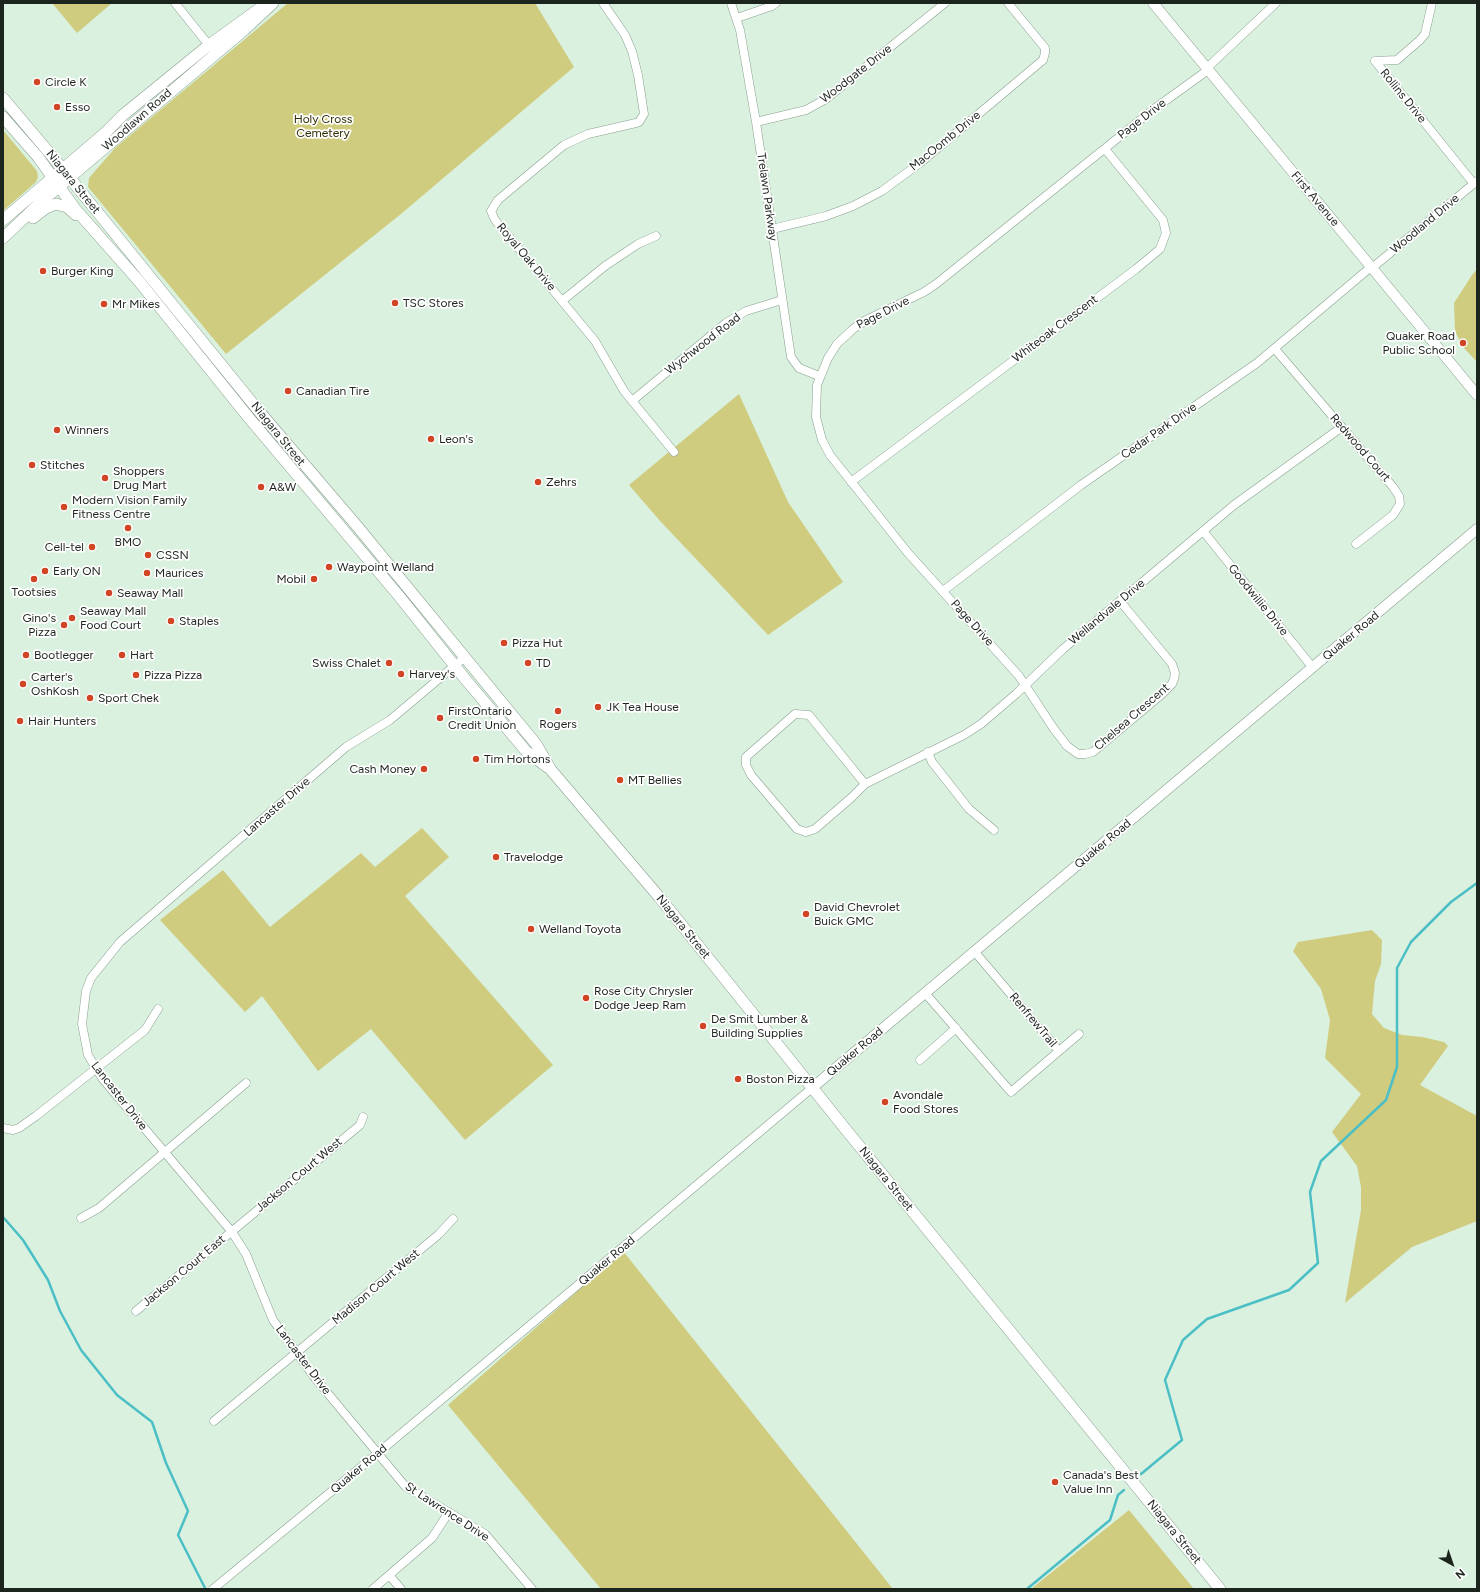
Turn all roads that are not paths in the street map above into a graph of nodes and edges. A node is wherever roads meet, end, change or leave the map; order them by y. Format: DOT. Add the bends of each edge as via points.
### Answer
graph roads {
  1 [pos="175,3"];
  2 [pos="266,3"];
  3 [pos="273,3"];
  4 [pos="604,3"];
  5 [pos="731,3"];
  6 [pos="776,3"];
  7 [pos="945,3"];
  8 [pos="1008,3"];
  9 [pos="1153,3"];
  10 [pos="1276,3"];
  11 [pos="1432,3"];
  12 [pos="737,18"];
  13 [pos="209,45"];
  14 [pos="216,54"];
  15 [pos="1208,69"];
  16 [pos="3,98"];
  17 [pos="3,117"];
  18 [pos="756,122"];
  19 [pos="1105,149"];
  20 [pos="66,173"];
  21 [pos="57,181"];
  22 [pos="1475,182"];
  23 [pos="3,220"];
  24 [pos="772,229"];
  25 [pos="656,236"];
  26 [pos="3,239"];
  27 [pos="101,239"];
  28 [pos="1372,267"];
  29 [pos="782,300"];
  30 [pos="562,301"];
  31 [pos="1275,349"];
  32 [pos="819,376"];
  33 [pos="1477,395"];
  34 [pos="632,401"];
  35 [pos="1342,427"];
  36 [pos="674,452"];
  37 [pos="851,482"];
  38 [pos="1477,529"];
  39 [pos="1203,531"];
  40 [pos="1356,544"];
  41 [pos="943,591"];
  42 [pos="1120,601"];
  43 [pos="465,657"];
  44 [pos="454,666"];
  45 [pos="1313,668"];
  46 [pos="1025,686"];
  47 [pos="928,752"];
  48 [pos="551,770"];
  49 [pos="865,784"];
  50 [pos="994,830"];
  51 [pos="974,951"];
  52 [pos="925,993"];
  53 [pos="158,1010"];
  54 [pos="956,1028"];
  55 [pos="1079,1034"];
  56 [pos="1059,1051"];
  57 [pos="920,1060"];
  58 [pos="96,1069"];
  59 [pos="246,1083"];
  60 [pos="812,1088"];
  61 [pos="363,1117"];
  62 [pos="3,1128"];
  63 [pos="164,1152"];
  64 [pos="81,1218"];
  65 [pos="453,1218"];
  66 [pos="232,1232"];
  67 [pos="136,1311"];
  68 [pos="296,1353"];
  69 [pos="214,1421"];
  70 [pos="378,1454"];
  71 [pos="448,1512"];
  72 [pos="389,1575"];
  73 [pos="213,1589"];
  74 [pos="373,1589"];
  75 [pos="401,1589"];
  76 [pos="532,1589"];
  77 [pos="1220,1589"];
  1 -- 13 [label="street"];
  2 -- 13 [label="main road, Woodlawn Road"];
  3 -- 14 [label="main road, Woodlawn Road"];
  4 -- 30 [label="street, Royal Oak Drive" via="626,35 632,51 643,103 642,118 632,125 588,134 564,145 498,200 492,211 495,220"];
  5 -- 12 [label="street, Trelawn Parkway"];
  6 -- 12 [label="street"];
  7 -- 18 [label="street, Woodgate Drive" via="826,99 806,110"];
  8 -- 24 [label="street, MacOomb Drive" via="1042,43 1045,53 1043,60 887,188 842,210 808,222"];
  9 -- 15 [label="street, First Avenue"];
  10 -- 15 [label="street, Page Drive"];
  11 -- 22 [label="street, Rollins Drive" via="1425,34 1420,40 1397,60 1375,61"];
  12 -- 18 [label="street, Trelawn Parkway"];
  13 -- 14 [label="street"];
  13 -- 20 [label="main road, Woodlawn Road" via="123,115"];
  14 -- 20 [label="main road, Woodlawn Road"];
  15 -- 19 [label="street, Page Drive"];
  15 -- 28 [label="street, First Avenue"];
  16 -- 20 [label="main road, Niagara Street"];
  17 -- 21 [label="main road, Niagara Street"];
  18 -- 24 [label="street, Trelawn Parkway"];
  19 -- 32 [label="street, Page Drive" via="936,284 852,329 834,348"];
  19 -- 37 [label="street, Whiteoak Crescent" via="1163,220 1166,233 1160,249"];
  20 -- 21 [label="main road, Woodlawn Road"];
  20 -- 43 [label="main road, Niagara Street" via="262,416"];
  21 -- 23 [label="main road, Woodlawn Road"];
  21 -- 26 [label="main road, Woodlawn Road"];
  21 -- 27 [label="main road, Niagara Street" via="76,210"];
  22 -- 28 [label="street, Woodland Drive"];
  24 -- 29 [label="street, Trelawn Parkway"];
  25 -- 30 [label="street" via="638,244 605,266"];
  26 -- 27 [label="main road" via="46,208 56,204 70,209"];
  27 -- 44 [label="main road, Niagara Street" via="134,275"];
  28 -- 31 [label="street, Cedar Park Drive"];
  28 -- 33 [label="street, First Avenue"];
  29 -- 32 [label="street, Trelawn Parkway" via="791,357 802,370"];
  29 -- 34 [label="street, Wychwood Road" via="742,312"];
  30 -- 34 [label="street, Royal Oak Drive" via="595,341"];
  31 -- 35 [label="street, Redwood Court"];
  31 -- 41 [label="street, Cedar Park Drive" via="1081,485"];
  32 -- 37 [label="street, Page Drive" via="815,403 819,432 830,455"];
  34 -- 36 [label="street, Royal Oak Drive"];
  35 -- 39 [label="street, Wellandvale Drive" via="1250,492"];
  35 -- 40 [label="street, Redwood Court" via="1393,486 1400,500 1392,515"];
  37 -- 41 [label="street, Page Drive" via="908,553"];
  38 -- 45 [label="street, Quaker Road"];
  39 -- 42 [label="street, Wellandvale Drive"];
  39 -- 45 [label="street, Goodwillie Drive"];
  41 -- 46 [label="street, Page Drive"];
  42 -- 46 [label="street, Wellandvale Drive" via="1063,649"];
  42 -- 46 [label="street, Chelsea Crescent" via="1172,664 1174,679 1162,694 1093,752 1081,754 1072,751 1062,740"];
  43 -- 44 [label="street, Lancaster Drive"];
  43 -- 48 [label="main road, Niagara Street" via="536,744"];
  44 -- 48 [label="main road, Niagara Street" via="526,751"];
  44 -- 58 [label="street, Lancaster Drive" via="390,720 346,747 120,942 91,978 86,991 82,1013 83,1035 88,1055"];
  45 -- 51 [label="street, Quaker Road"];
  46 -- 47 [label="street, Wellandvale Drive" via="981,724"];
  47 -- 49 [label="street, Wellandvale Drive"];
  47 -- 50 [label="street" via="932,762 969,809"];
  48 -- 60 [label="main road, Niagara Street" via="660,898"];
  49 -- 49 [label="street, Wellandvale Drive" via="809,715 795,714 746,757 746,765 751,775 797,829 806,832 815,829"];
  51 -- 52 [label="street, Quaker Road"];
  51 -- 56 [label="street, RenfrewTrail"];
  52 -- 54 [label="street, RenfrewTrail"];
  52 -- 60 [label="street, Quaker Road"];
  53 -- 58 [label="street" via="145,1030"];
  54 -- 56 [label="street, RenfrewTrail" via="1011,1092"];
  54 -- 57 [label="street"];
  55 -- 56 [label="street"];
  58 -- 62 [label="street" via="19,1128"];
  58 -- 63 [label="street, Lancaster Drive"];
  59 -- 63 [label="street"];
  60 -- 70 [label="street, Quaker Road"];
  60 -- 77 [label="main road, Niagara Street"];
  61 -- 66 [label="street, Jackson Court West" via="360,1125"];
  63 -- 64 [label="street" via="99,1208"];
  63 -- 66 [label="street, Lancaster Drive"];
  65 -- 68 [label="street, Madison Court West" via="438,1235"];
  66 -- 67 [label="street, Jackson Court East"];
  66 -- 68 [label="street, Lancaster Drive" via="246,1254 273,1320"];
  68 -- 69 [label="street, Madison Court West"];
  68 -- 70 [label="street, Lancaster Drive"];
  70 -- 71 [label="street, St Lawrence Drive" via="405,1486"];
  70 -- 73 [label="street, Quaker Road"];
  71 -- 72 [label="street" via="432,1538"];
  71 -- 76 [label="street, St Lawrence Drive" via="485,1534"];
  72 -- 74 [label="street"];
  72 -- 75 [label="street"];
}
